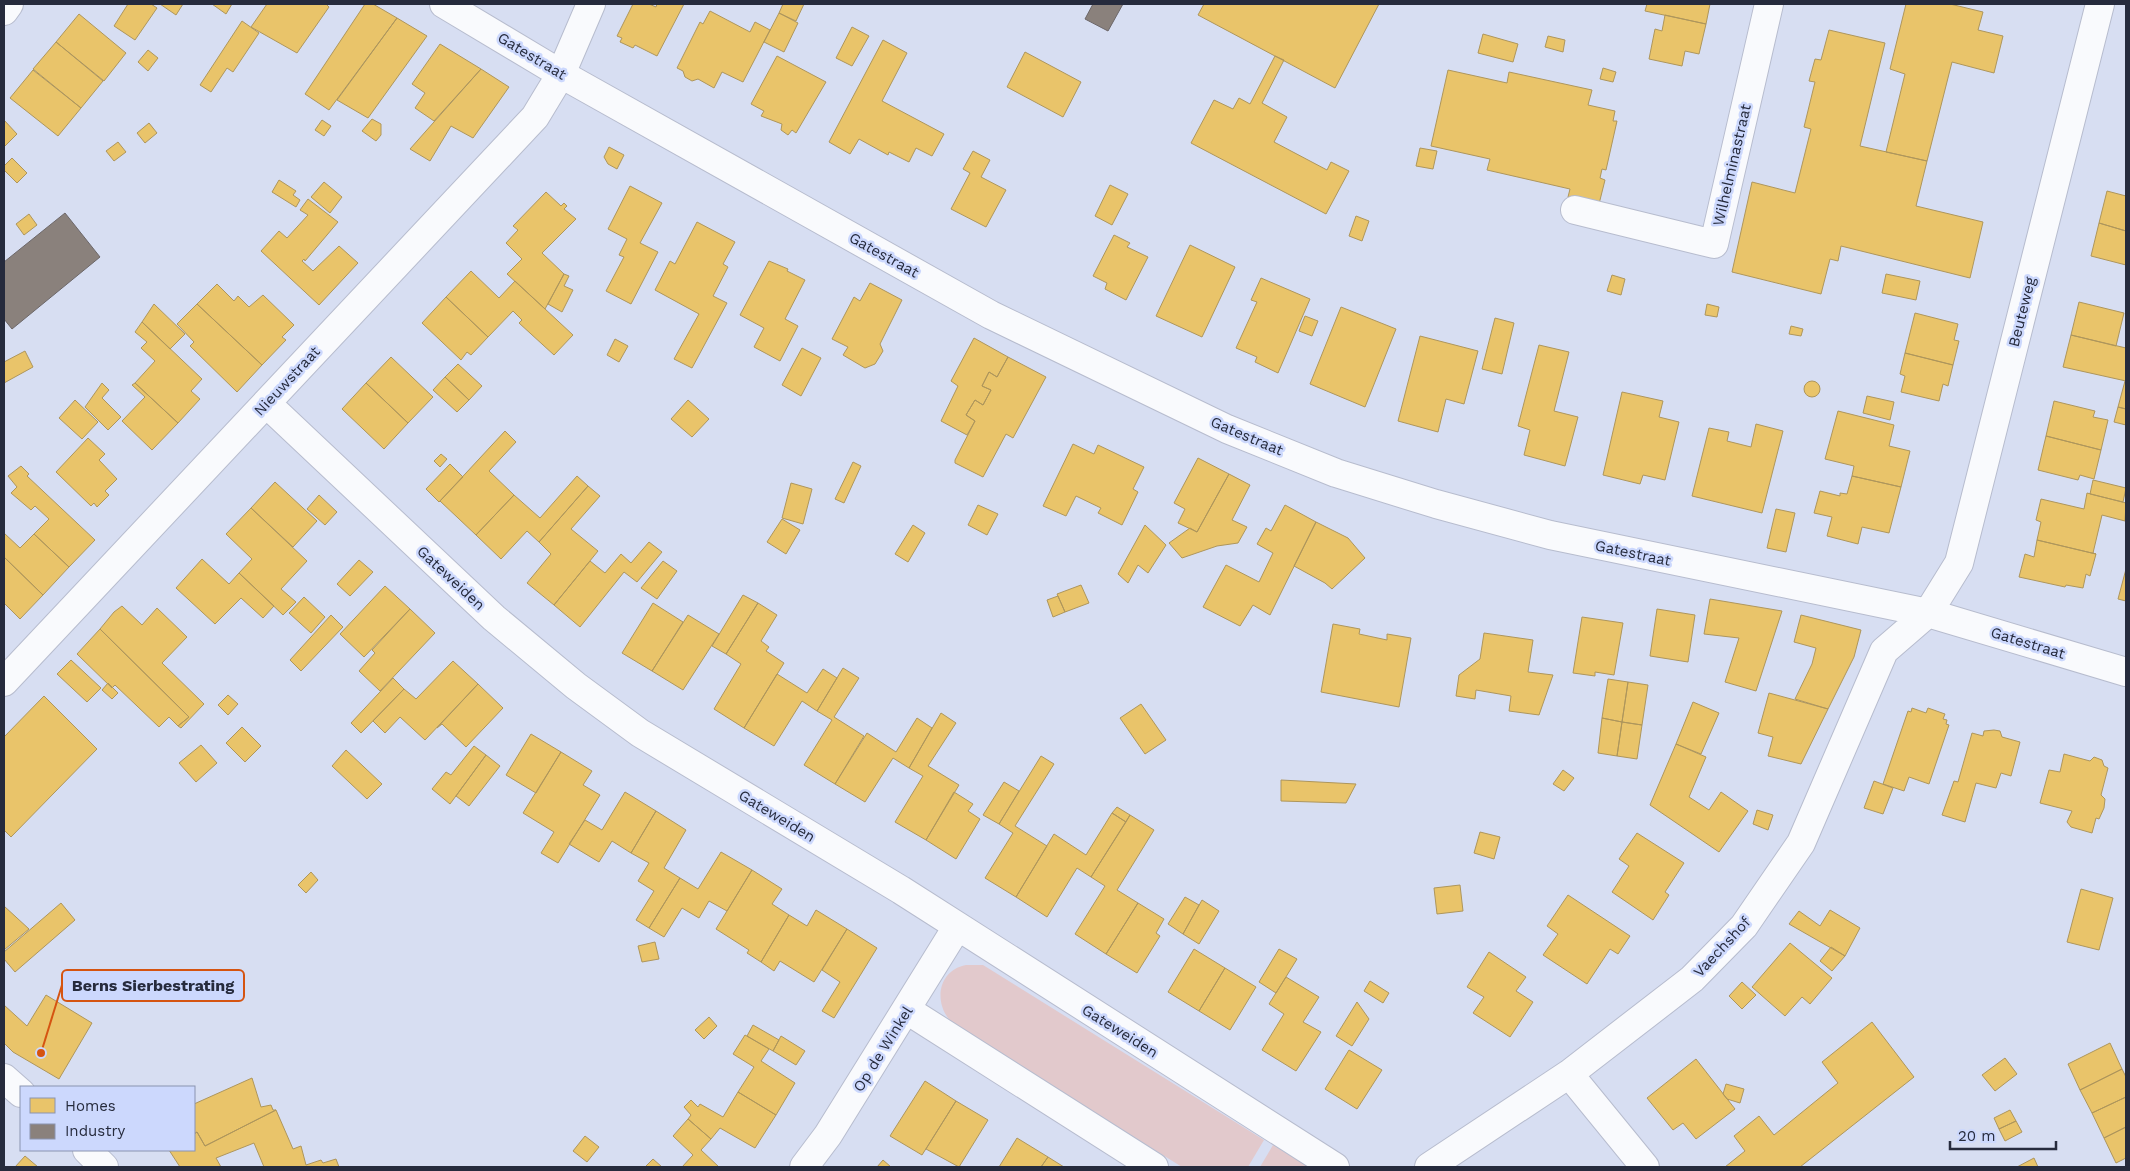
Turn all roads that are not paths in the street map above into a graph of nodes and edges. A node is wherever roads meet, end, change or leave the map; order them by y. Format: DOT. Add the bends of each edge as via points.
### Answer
graph roads {
  1 [pos="10,4"];
  2 [pos="444,4"];
  3 [pos="590,4"];
  4 [pos="1769,4"];
  5 [pos="2100,4"];
  6 [pos="4,10"];
  7 [pos="561,74"];
  8 [pos="1574,210"];
  9 [pos="266,403"];
  10 [pos="1928,613"];
  11 [pos="2126,672"];
  12 [pos="4,682"];
  13 [pos="957,927"];
  14 [pos="907,1010"];
  15 [pos="1568,1074"];
  16 [pos="4,1078"];
  17 [pos="20,1092"];
  18 [pos="88,1151"];
  19 [pos="104,1167"];
  20 [pos="804,1167"];
  21 [pos="1154,1167"];
  22 [pos="1336,1167"];
  23 [pos="1429,1167"];
  24 [pos="1645,1167"];
  1 -- 6 [label="street"];
  2 -- 7 [label="street, Gatestraat"];
  3 -- 7 [label="street, Nieuwstraat"];
  4 -- 8 [label="street, Wilhelminastraat" via="1714,244"];
  5 -- 10 [label="street, Beuteweg" via="1959,563"];
  7 -- 9 [label="street, Nieuwstraat" via="535,117"];
  7 -- 10 [label="street, Gatestraat" via="991,315 1227,429 1336,473 1550,535"];
  9 -- 12 [label="street, Nieuwstraat"];
  9 -- 13 [label="street, Gateweiden" via="494,618 576,686 640,733"];
  10 -- 11 [label="street, Gatestraat"];
  10 -- 15 [label="street, Vaechshof" via="1884,651 1801,843 1744,926 1692,980"];
  13 -- 14 [label="street, Op de Winkel"];
  13 -- 22 [label="street, Gateweiden"];
  14 -- 20 [label="street, Op de Winkel" via="828,1135"];
  14 -- 21 [label="street"];
  15 -- 23 [label="street, Vaechshof"];
  15 -- 24 [label="street"];
  16 -- 17 [label="street"];
  18 -- 19 [label="street"];
}
